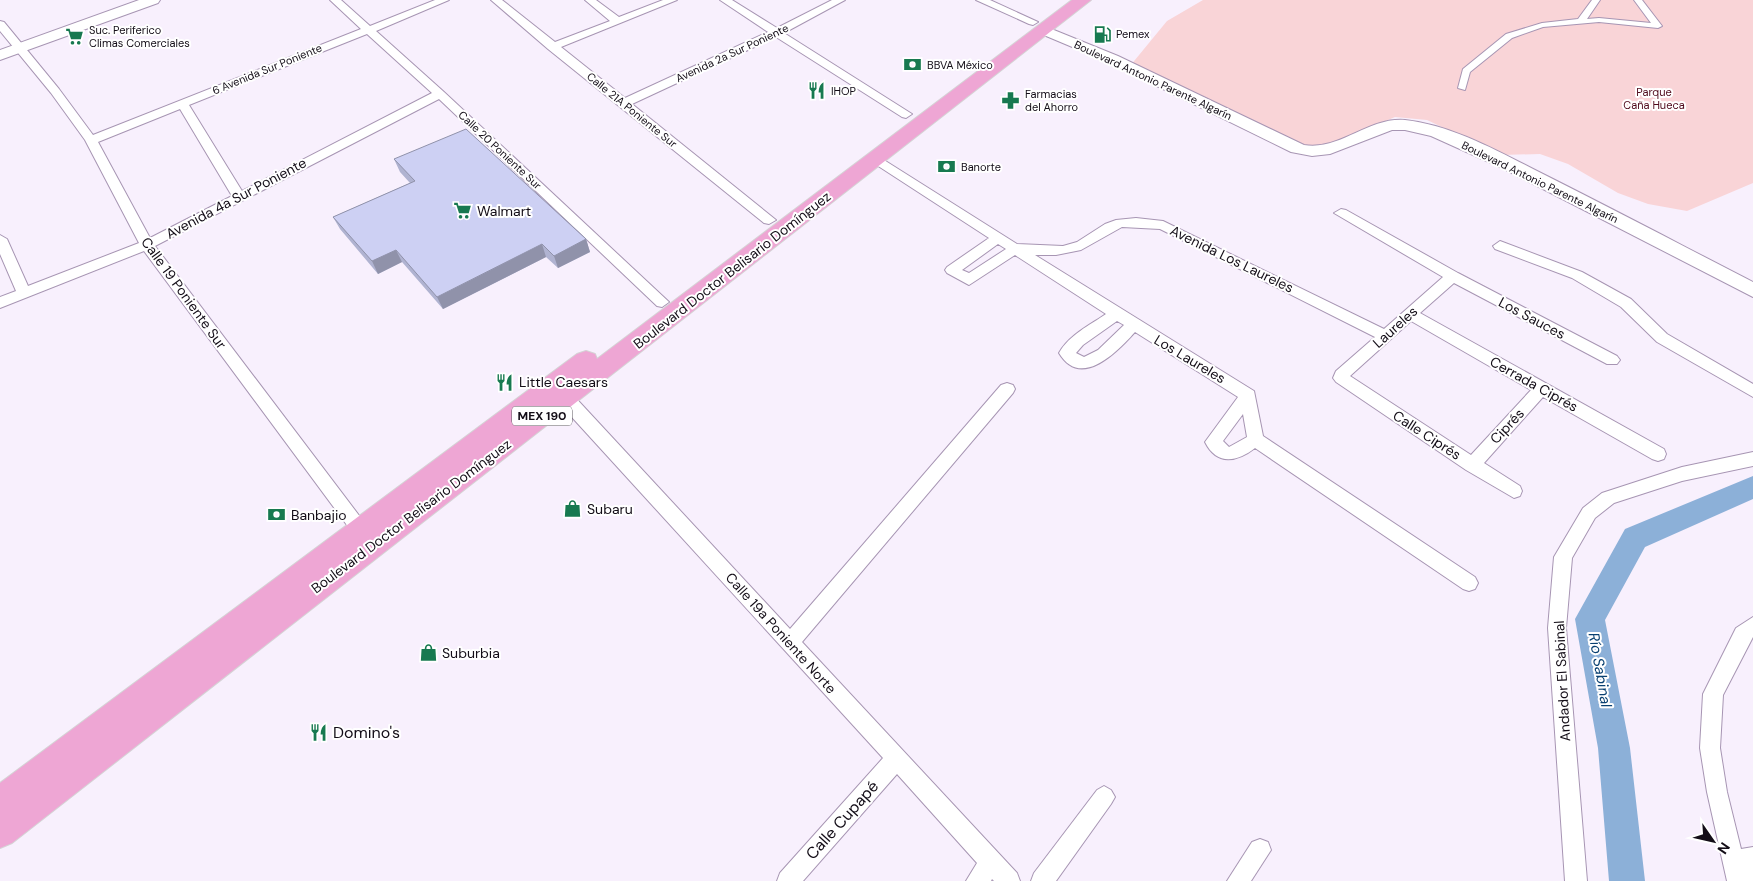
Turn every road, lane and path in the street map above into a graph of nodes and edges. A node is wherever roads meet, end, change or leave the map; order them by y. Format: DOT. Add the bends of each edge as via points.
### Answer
graph roads {
  1 [pos="153,0"];
  2 [pos="336,0"];
  3 [pos="444,0"];
  4 [pos="496,0"];
  5 [pos="590,0"];
  6 [pos="672,0"];
  7 [pos="725,0"];
  8 [pos="840,0"];
  9 [pos="981,0"];
  10 [pos="1060,0"];
  11 [pos="1082,0"];
  12 [pos="1596,0"];
  13 [pos="1638,0"];
  14 [pos="618,22"];
  15 [pos="1580,22"];
  16 [pos="0,24"];
  17 [pos="1038,26"];
  18 [pos="368,29"];
  19 [pos="777,32"];
  20 [pos="552,47"];
  21 [pos="18,48"];
  22 [pos="0,55"];
  23 [pos="1462,88"];
  24 [pos="440,94"];
  25 [pos="624,103"];
  26 [pos="182,104"];
  27 [pos="906,114"];
  28 [pos="91,140"];
  29 [pos="876,159"];
  30 [pos="240,197"];
  31 [pos="1341,213"];
  32 [pos="769,220"];
  33 [pos="999,237"];
  34 [pos="0,239"];
  35 [pos="147,245"];
  36 [pos="1500,246"];
  37 [pos="1016,248"];
  38 [pos="1453,276"];
  39 [pos="1753,290"];
  40 [pos="24,293"];
  41 [pos="662,302"];
  42 [pos="0,303"];
  43 [pos="1117,314"];
  44 [pos="1410,314"];
  45 [pos="1133,324"];
  46 [pos="1386,336"];
  47 [pos="1612,360"];
  48 [pos="1341,378"];
  49 [pos="1542,388"];
  50 [pos="1008,389"];
  51 [pos="1753,391"];
  52 [pos="558,392"];
  53 [pos="1248,395"];
  54 [pos="1256,439"];
  55 [pos="1658,454"];
  56 [pos="1753,459"];
  57 [pos="1472,465"];
  58 [pos="1514,491"];
  59 [pos="361,531"];
  60 [pos="1469,583"];
  61 [pos="1753,625"];
  62 [pos="790,642"];
  63 [pos="896,759"];
  64 [pos="1104,797"];
  65 [pos="0,804"];
  66 [pos="0,830"];
  67 [pos="1260,850"];
  68 [pos="991,863"];
  69 [pos="1741,867"];
  70 [pos="1753,874"];
  71 [pos="788,881"];
  72 [pos="977,881"];
  73 [pos="1009,881"];
  74 [pos="1042,881"];
  75 [pos="1238,881"];
  76 [pos="1576,881"];
  1 -- 21 [label="main road"];
  2 -- 18 [label="street, Calle 20 Poniente Sur"];
  3 -- 18 [label="street, 6 Avenida Sur Poniente"];
  4 -- 20 [label="street, Calle 21A Poniente Sur"];
  5 -- 14 [label="street"];
  6 -- 14 [label="street"];
  7 -- 19 [label="street"];
  8 -- 19 [label="street, Avenida 2a Sur Poniente"];
  9 -- 17 [label="street"];
  10 -- 17 [label="main road, Boulevard Doctor Belisario Domínguez / MEX 190"];
  11 -- 17 [label="main road, Boulevard Doctor Belisario Domínguez / MEX 190"];
  12 -- 15 [label="street"];
  13 -- 15 [label="street" via="1658,26 1599,20"];
  14 -- 20 [label="street"];
  15 -- 23 [label="street" via="1542,25 1509,36 1466,71"];
  16 -- 21 [label="street, Calle 19 Poniente Sur"];
  17 -- 27 [label="main road, Boulevard Doctor Belisario Domínguez / MEX 190"];
  17 -- 29 [label="main road, Boulevard Doctor Belisario Domínguez / MEX 190"];
  17 -- 39 [label="main road, Boulevard Antonio Parente Algarín" via="1305,151 1320,152 1333,148 1378,127 1404,125 1432,132 1516,168"];
  18 -- 24 [label="street, Calle 20 Poniente Sur"];
  18 -- 26 [label="street, 6 Avenida Sur Poniente"];
  19 -- 25 [label="street, Avenida 2a Sur Poniente"];
  19 -- 27 [label="street"];
  20 -- 25 [label="street, Calle 21A Poniente Sur"];
  21 -- 22 [label="main road"];
  21 -- 28 [label="street, Calle 19 Poniente Sur"];
  24 -- 30 [label="street, Avenida 4a Sur Poniente"];
  24 -- 41 [label="street, Calle 20 Poniente Sur"];
  25 -- 32 [label="street, Calle 21A Poniente Sur"];
  26 -- 28 [label="street, 6 Avenida Sur Poniente"];
  26 -- 30 [label="street"];
  27 -- 32 [label="main road, Boulevard Doctor Belisario Domínguez / MEX 190"];
  28 -- 35 [label="street, Calle 19 Poniente Sur"];
  29 -- 33 [label="street, Los Laureles"];
  29 -- 52 [label="main road, Boulevard Doctor Belisario Domínguez / MEX 190"];
  30 -- 35 [label="street, Avenida 4a Sur Poniente"];
  31 -- 38 [label="street, Los Sauces"];
  32 -- 41 [label="main road, Boulevard Doctor Belisario Domínguez / MEX 190"];
  33 -- 37 [label="street, Los Laureles"];
  33 -- 37 [label="street" via="952,270 971,280"];
  34 -- 40 [label="street"];
  35 -- 40 [label="street, Avenida 4a Sur Poniente"];
  35 -- 59 [label="street, Calle 19 Poniente Sur"];
  36 -- 51 [label="street" via="1568,271 1626,303 1662,338"];
  37 -- 43 [label="street, Los Laureles"];
  37 -- 46 [label="street, Avenida Los Laureles" via="1069,249 1086,244 1110,227 1144,223 1163,226"];
  38 -- 44 [label="street, Laureles"];
  38 -- 47 [label="street, Los Sauces"];
  40 -- 42 [label="street, Avenida 4a Sur Poniente"];
  41 -- 52 [label="main road, Boulevard Doctor Belisario Domínguez / MEX 190"];
  43 -- 45 [label="street, Los Laureles"];
  43 -- 45 [label="street" via="1078,341 1067,353 1086,363 1106,351"];
  44 -- 46 [label="street, Laureles"];
  44 -- 49 [label="street, Cerrada Ciprés"];
  45 -- 53 [label="street, Los Laureles"];
  46 -- 48 [label="street, Laureles"];
  48 -- 57 [label="street, Calle Ciprés"];
  49 -- 55 [label="street, Cerrada Ciprés"];
  49 -- 57 [label="street, Ciprés"];
  50 -- 62 [label="street"];
  52 -- 59 [label="main road, Boulevard Doctor Belisario Domínguez / MEX 190"];
  52 -- 62 [label="street, Calle 19a Poniente Norte"];
  52 -- 66 [label="main road, Boulevard Doctor Belisario Domínguez / MEX 190"];
  53 -- 54 [label="street"];
  53 -- 54 [label="street" via="1213,442 1226,454 1242,449"];
  54 -- 60 [label="street"];
  56 -- 76 [label="street, Andador El Sabinal" via="1682,474 1608,498 1589,513 1563,557 1557,628"];
  57 -- 58 [label="street, Calle Ciprés"];
  59 -- 65 [label="main road, Boulevard Doctor Belisario Domínguez / MEX 190"];
  61 -- 69 [label="street" via="1743,634 1712,694 1710,748"];
  62 -- 63 [label="street, Calle 19a Poniente Norte"];
  63 -- 68 [label="street, Calle 19a Poniente Norte"];
  63 -- 71 [label="street, Calle Cupapé"];
  64 -- 74 [label="street"];
  67 -- 75 [label="street"];
  68 -- 72 [label="street"];
  68 -- 73 [label="street, Calle 19a Poniente Norte"];
  69 -- 70 [label="street"];
}
